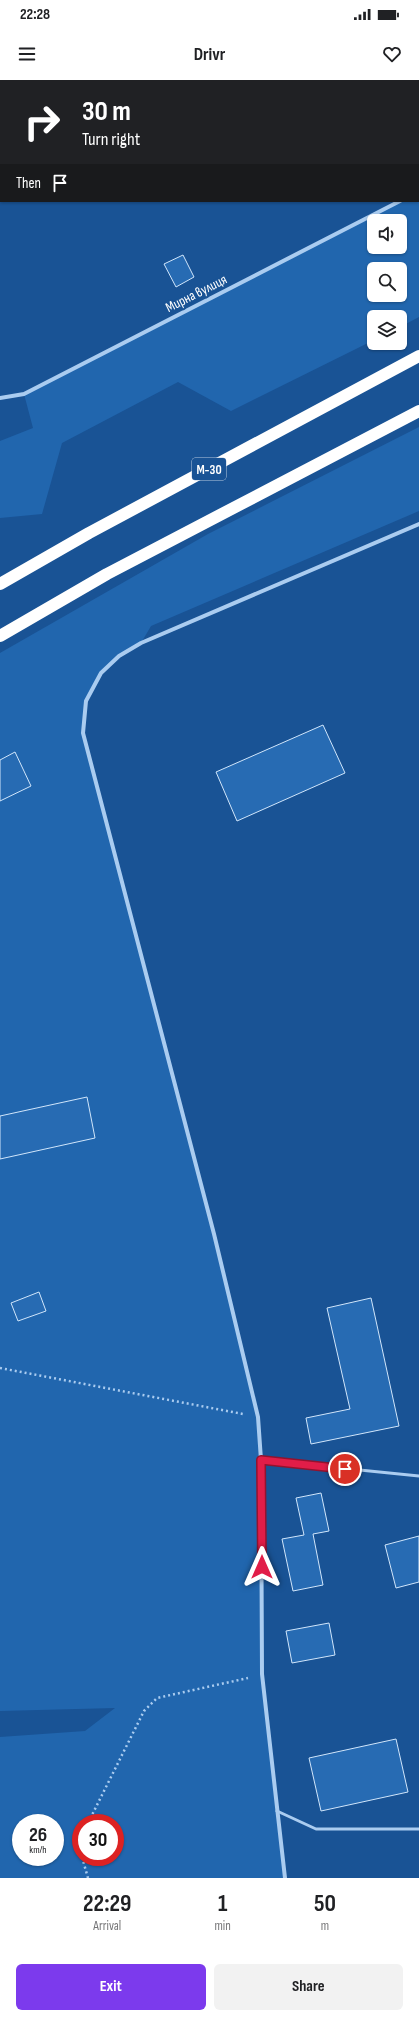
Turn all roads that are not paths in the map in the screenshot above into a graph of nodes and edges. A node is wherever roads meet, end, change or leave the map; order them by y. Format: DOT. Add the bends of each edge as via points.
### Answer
graph roads {
  1 [pos="398,202"];
  2 [pos="419,356"];
  3 [pos="0,398"];
  4 [pos="419,411"];
  5 [pos="419,524"];
  6 [pos="0,584"];
  7 [pos="0,636"];
  8 [pos="261,1460"];
  9 [pos="419,1476"];
  10 [pos="277,1811"];
  11 [pos="419,1828"];
  12 [pos="285,1878"];
  1 -- 3 [label="street, Мирна вулиця" via="24,394"];
  2 -- 6 [label="highway, М-30" via="89,533"];
  4 -- 7 [label="highway" via="107,574"];
  5 -- 8 [label="street" via="141,643 119,656 101,673 86,701 83,733 214,1234 258,1417"];
  8 -- 9 [label="lane"];
  8 -- 10 [label="street" via="262,1674"];
  10 -- 11 [label="lane" via="316,1829"];
  10 -- 12 [label="street"];
}
